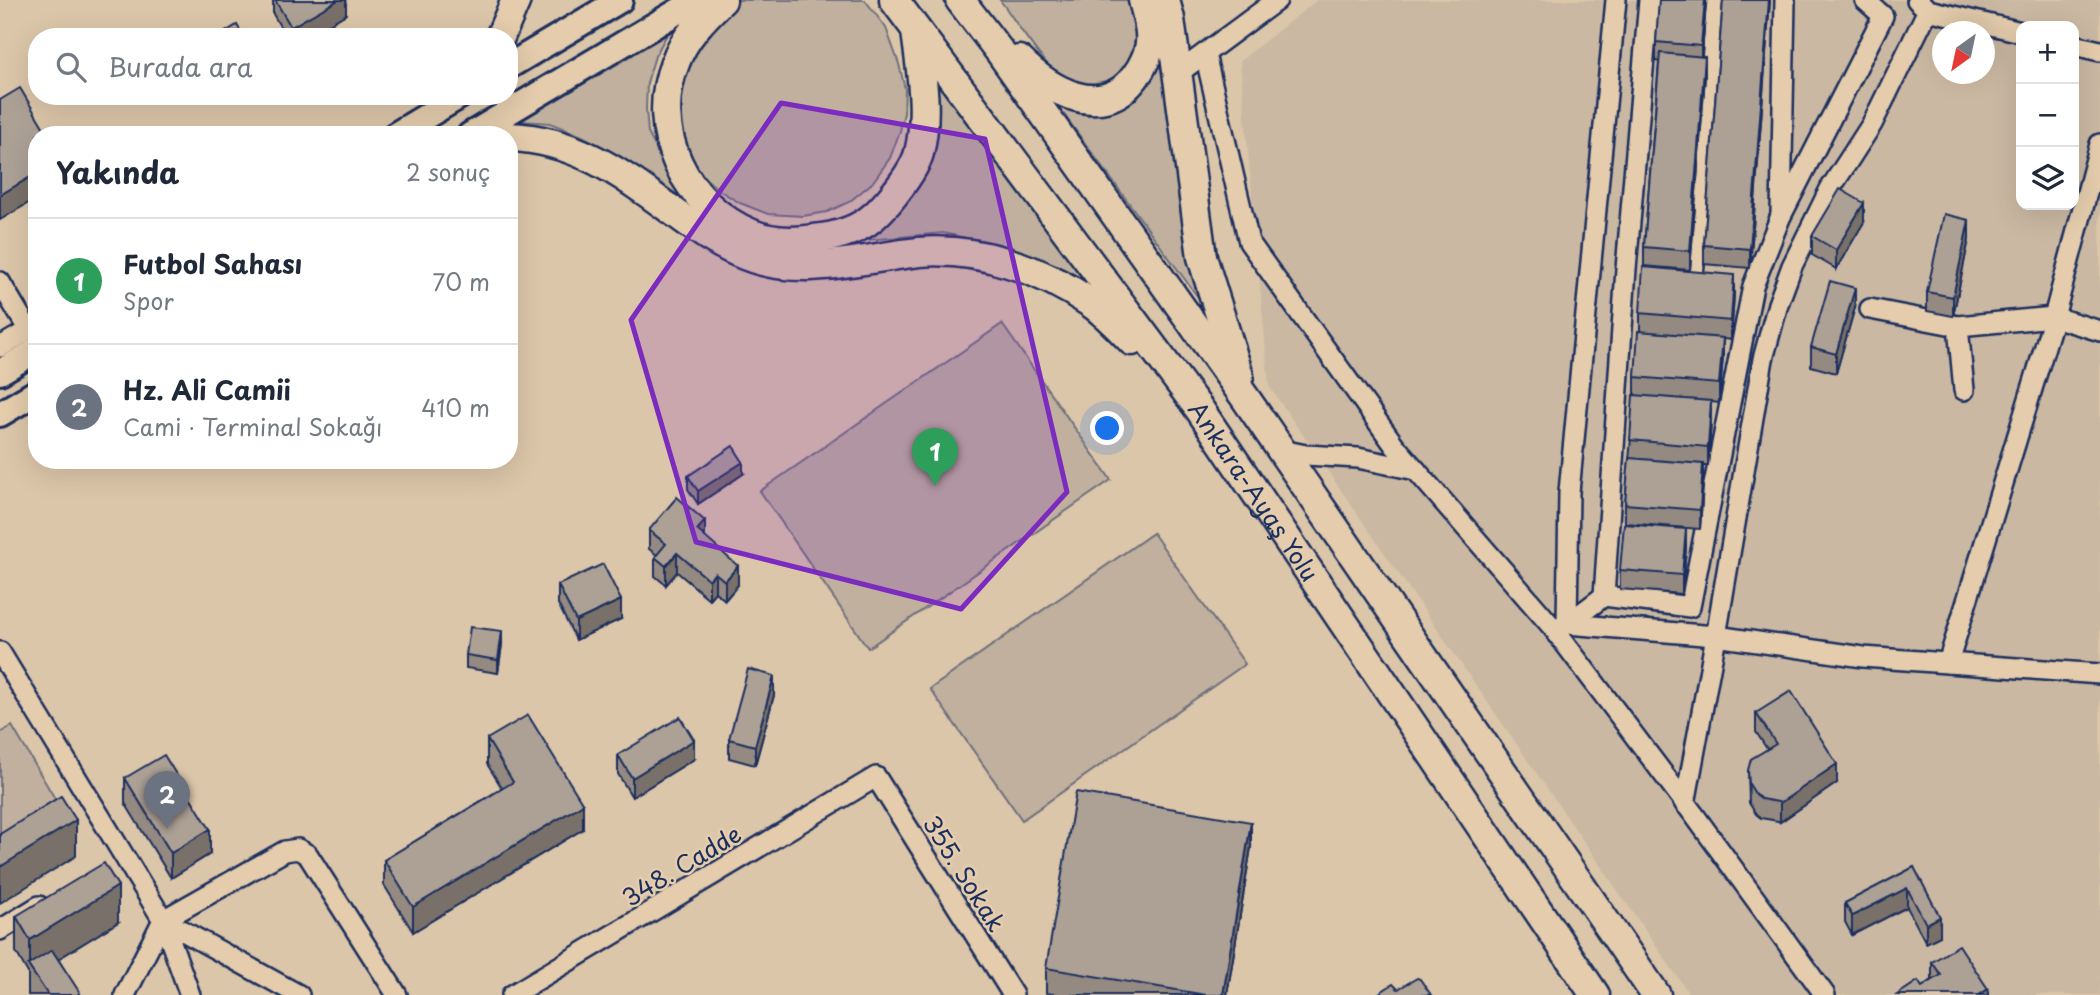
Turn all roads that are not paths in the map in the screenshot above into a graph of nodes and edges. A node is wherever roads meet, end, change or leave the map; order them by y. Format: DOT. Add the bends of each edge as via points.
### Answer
graph roads {
  1 [pos="516,0"];
  2 [pos="620,0"];
  3 [pos="697,0"];
  4 [pos="722,0"];
  5 [pos="894,0"];
  6 [pos="1143,0"];
  7 [pos="1165,0"];
  8 [pos="1277,0"];
  9 [pos="1616,0"];
  10 [pos="1649,0"];
  11 [pos="1717,0"];
  12 [pos="1785,0"];
  13 [pos="1865,0"];
  14 [pos="961,2"];
  15 [pos="1922,5"];
  16 [pos="504,28"];
  17 [pos="915,29"];
  18 [pos="2016,31"];
  19 [pos="2079,46"];
  20 [pos="2100,51"];
  21 [pos="1205,54"];
  22 [pos="518,61"];
  23 [pos="1177,74"];
  24 [pos="445,105"];
  25 [pos="411,126"];
  26 [pos="485,126"];
  27 [pos="518,138"];
  28 [pos="2100,144"];
  29 [pos="1780,218"];
  30 [pos="0,282"];
  31 [pos="1753,286"];
  32 [pos="1870,309"];
  33 [pos="2054,317"];
  34 [pos="1958,326"];
  35 [pos="28,331"];
  36 [pos="2100,331"];
  37 [pos="28,342"];
  38 [pos="28,346"];
  39 [pos="0,347"];
  40 [pos="0,372"];
  41 [pos="1964,390"];
  42 [pos="28,397"];
  43 [pos="1246,399"];
  44 [pos="1200,410"];
  45 [pos="0,414"];
  46 [pos="1281,450"];
  47 [pos="1416,470"];
  48 [pos="1604,596"];
  49 [pos="1560,626"];
  50 [pos="1716,636"];
  51 [pos="0,652"];
  52 [pos="1948,663"];
  53 [pos="2100,674"];
  54 [pos="876,777"];
  55 [pos="1685,804"];
  56 [pos="56,896"];
  57 [pos="163,920"];
  58 [pos="0,930"];
  59 [pos="125,995"];
  60 [pos="190,995"];
  61 [pos="299,995"];
  62 [pos="397,995"];
  63 [pos="512,995"];
  64 [pos="1013,995"];
  65 [pos="1595,995"];
  66 [pos="1656,995"];
  67 [pos="1825,995"];
  1 -- 16 [label="highway"];
  2 -- 22 [label="main road"];
  3 -- 26 [label="main road"];
  4 -- 17 [label="highway" via="697,24 675,62 665,113 669,141 679,169 697,196 752,234 791,242 835,237 872,219 898,191 918,155 925,104"];
  5 -- 17 [label="highway, Ankara-Ayaş Yolu"];
  6 -- 14 [label="highway" via="1150,43 1141,70 1128,87 1094,100 1056,89 1035,76"];
  7 -- 23 [label="highway"];
  8 -- 21 [label="street"];
  9 -- 49 [label="street"];
  10 -- 48 [label="street"];
  11 -- 31 [label="street" via="1686,275"];
  12 -- 29 [label="street"];
  13 -- 29 [label="street" via="1883,16"];
  14 -- 43 [label="highway, Ankara-Ayaş Yolu"];
  15 -- 18 [label="street"];
  15 -- 50 [label="street" via="1872,124 1830,189 1777,304 1763,359"];
  17 -- 44 [label="highway, Ankara-Ayaş Yolu"];
  19 -- 20 [label="street"];
  21 -- 23 [label="street"];
  21 -- 47 [label="street" via="1249,242"];
  23 -- 43 [label="highway" via="1202,257"];
  24 -- 25 [label="main road"];
  27 -- 44 [label="highway" via="542,139 592,157 699,230 748,257 817,266 921,252 958,253 999,260 1045,277 1090,302"];
  28 -- 33 [label="street"];
  29 -- 31 [label="street"];
  30 -- 35 [label="street"];
  31 -- 48 [label="street" via="1690,607"];
  32 -- 34 [label="street"];
  33 -- 34 [label="street"];
  33 -- 36 [label="street"];
  33 -- 52 [label="street"];
  34 -- 41 [label="street"];
  37 -- 39 [label="street"];
  38 -- 40 [label="main road"];
  42 -- 45 [label="main road"];
  43 -- 46 [label="highway, Ankara-Ayaş Yolu"];
  44 -- 65 [label="highway, Ankara-Ayaş Yolu"];
  46 -- 47 [label="street"];
  46 -- 66 [label="highway, Ankara-Ayaş Yolu"];
  47 -- 49 [label="street"];
  48 -- 49 [label="street"];
  49 -- 50 [label="street"];
  49 -- 55 [label="street"];
  50 -- 52 [label="street" via="1863,657"];
  50 -- 55 [label="street"];
  51 -- 57 [label="street" via="117,858"];
  52 -- 53 [label="street"];
  54 -- 63 [label="street, 348. Cadde"];
  54 -- 64 [label="street, 355. Sokak"];
  55 -- 67 [label="street"];
  56 -- 58 [label="street"];
  57 -- 59 [label="street"];
  57 -- 60 [label="street"];
  57 -- 61 [label="street"];
  57 -- 62 [label="street" via="285,851 298,849 309,855"];
}
